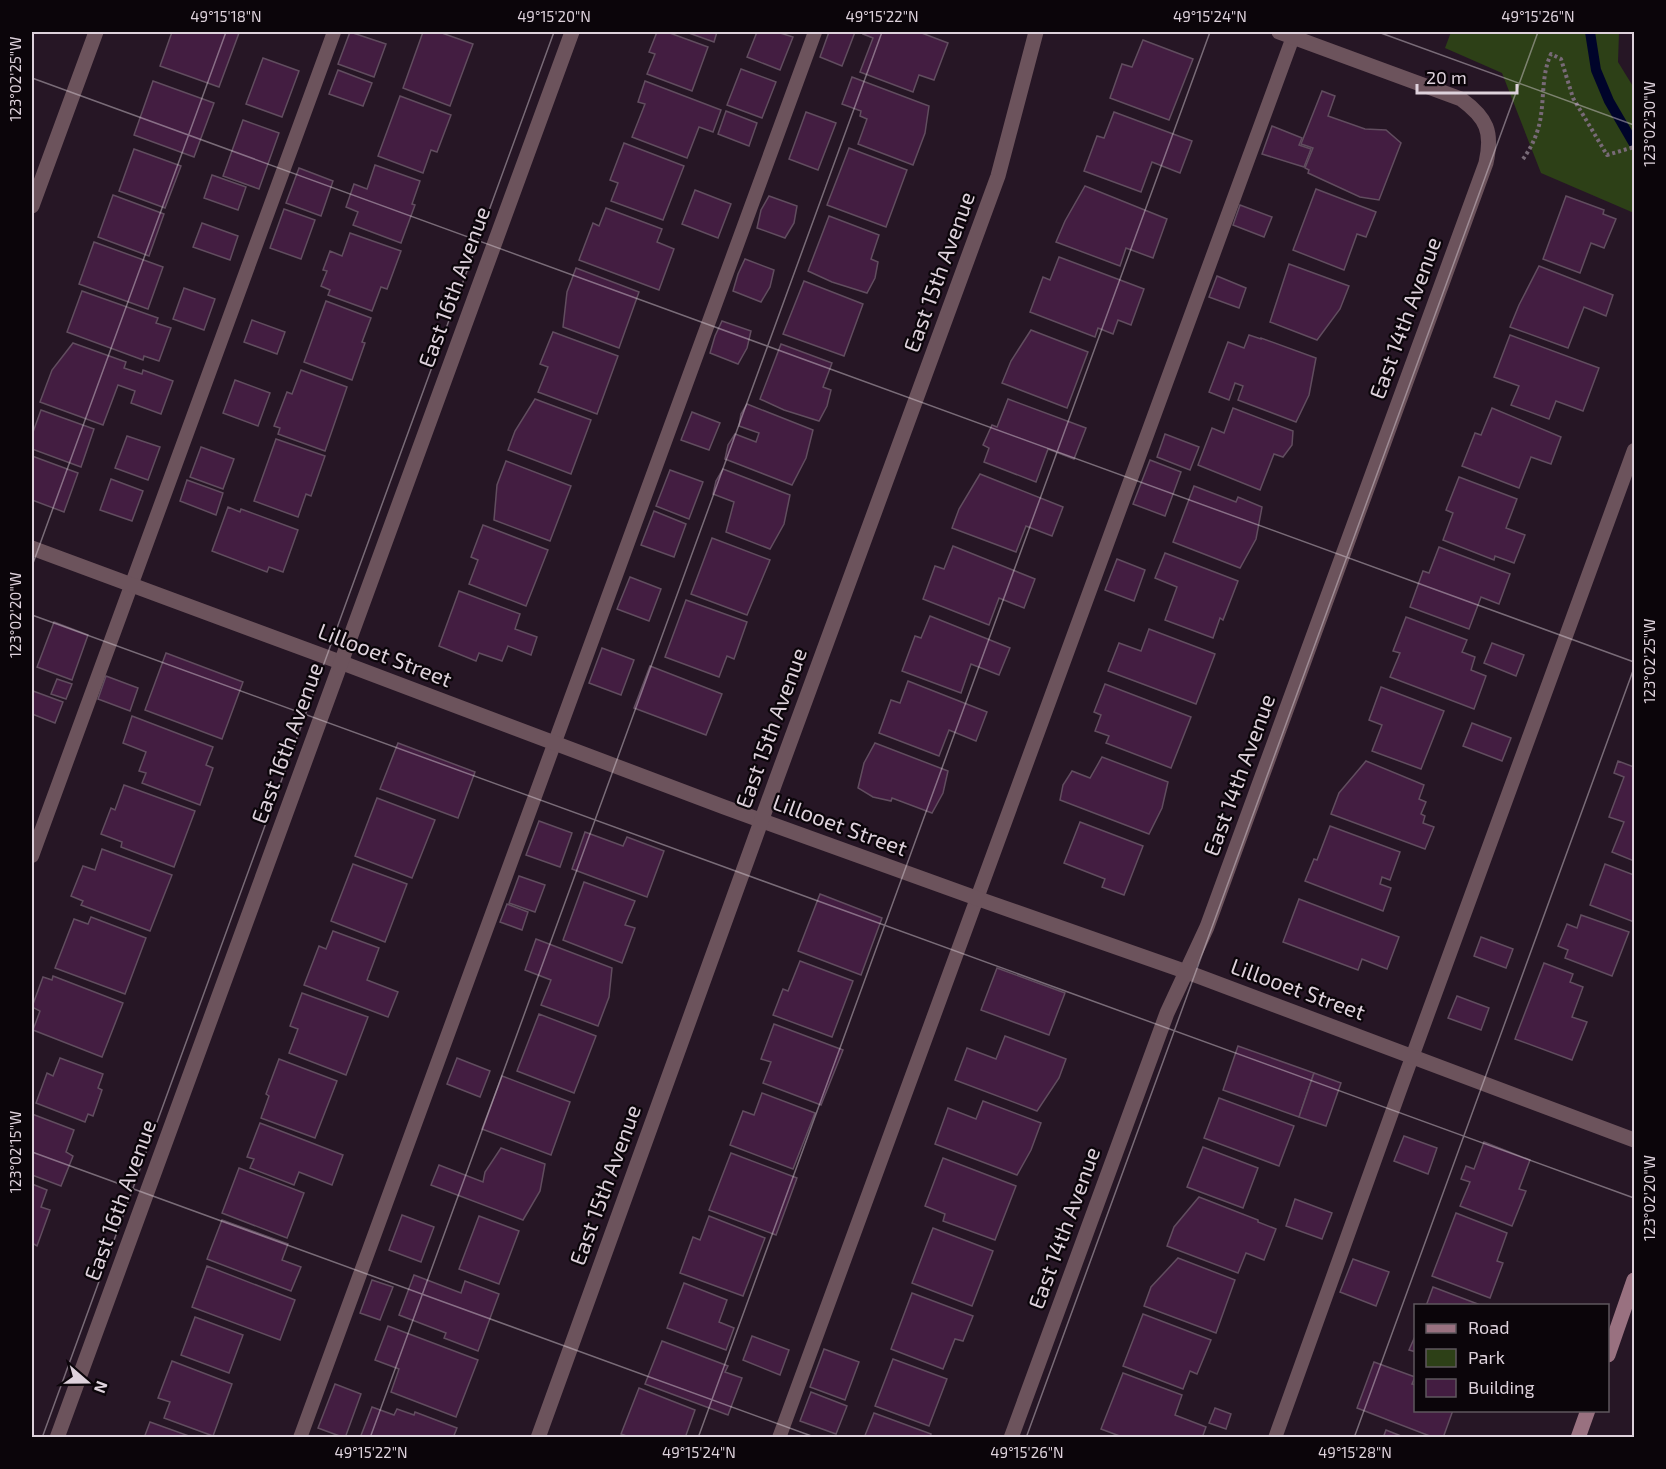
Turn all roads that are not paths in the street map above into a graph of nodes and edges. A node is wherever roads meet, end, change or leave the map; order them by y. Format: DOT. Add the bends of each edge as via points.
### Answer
graph roads {
  1 [pos="96,32"];
  2 [pos="334,32"];
  3 [pos="572,32"];
  4 [pos="815,32"];
  5 [pos="1036,32"];
  6 [pos="1286,34"];
  7 [pos="32,206"];
  8 [pos="1635,450"];
  9 [pos="32,548"];
  10 [pos="131,585"];
  11 [pos="340,662"];
  12 [pos="554,744"];
  13 [pos="761,821"];
  14 [pos="32,856"];
  15 [pos="976,898"];
  16 [pos="1187,972"];
  17 [pos="1412,1056"];
  18 [pos="1635,1140"];
  19 [pos="1635,1280"];
  20 [pos="1609,1352"];
  21 [pos="1587,1412"];
  22 [pos="57,1437"];
  23 [pos="300,1437"];
  24 [pos="538,1437"];
  25 [pos="779,1437"];
  26 [pos="1011,1437"];
  27 [pos="1275,1437"];
  28 [pos="1578,1437"];
  1 -- 7 [label="street"];
  2 -- 10 [label="lane"];
  3 -- 11 [label="street, East 16th Avenue"];
  4 -- 12 [label="lane"];
  5 -- 13 [label="street, East 15th Avenue" via="998,176"];
  6 -- 15 [label="lane"];
  6 -- 16 [label="street, East 14th Avenue" via="1461,99 1485,122 1490,148 1211,916"];
  8 -- 17 [label="lane"];
  9 -- 10 [label="street, Lillooet Street"];
  10 -- 11 [label="street, Lillooet Street"];
  10 -- 14 [label="lane"];
  11 -- 12 [label="street, Lillooet Street"];
  11 -- 22 [label="street, East 16th Avenue"];
  12 -- 13 [label="street, Lillooet Street"];
  12 -- 23 [label="lane"];
  13 -- 15 [label="street, Lillooet Street"];
  13 -- 24 [label="street, East 15th Avenue"];
  15 -- 16 [label="street, Lillooet Street"];
  15 -- 25 [label="lane"];
  16 -- 17 [label="street, Lillooet Street"];
  16 -- 26 [label="street, East 14th Avenue" via="1167,1013"];
  17 -- 18 [label="street, Lillooet Street"];
  17 -- 27 [label="lane"];
  19 -- 20 [label="main road"];
  21 -- 28 [label="main road"];
}
